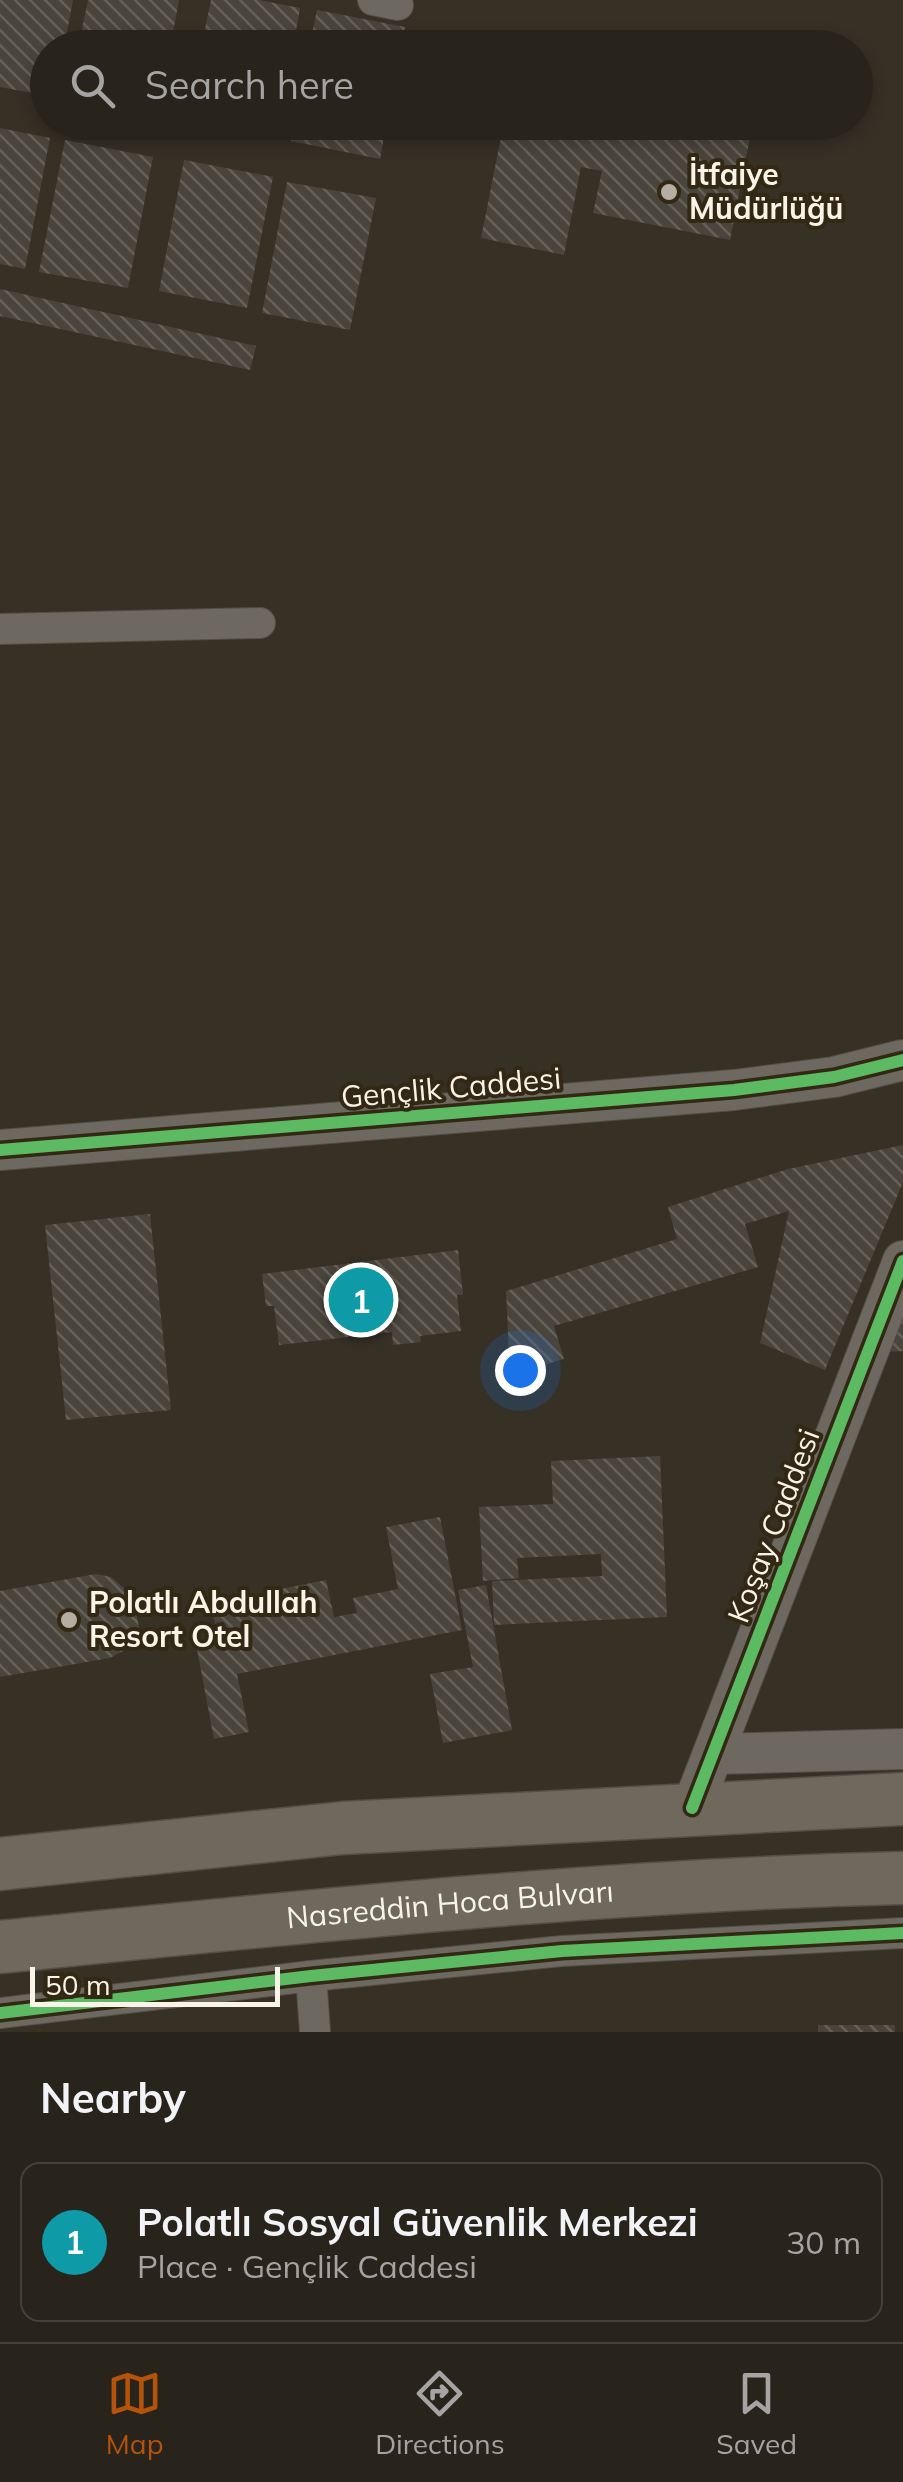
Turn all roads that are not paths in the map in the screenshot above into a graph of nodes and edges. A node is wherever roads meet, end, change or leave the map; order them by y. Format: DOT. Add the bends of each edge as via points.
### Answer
graph roads {
  1 [pos="260,622"];
  2 [pos="0,629"];
  3 [pos="903,1060"];
  4 [pos="0,1150"];
  5 [pos="903,1261"];
  6 [pos="903,1749"];
  7 [pos="714,1754"];
  8 [pos="903,1799"];
  9 [pos="692,1808"];
  10 [pos="0,1864"];
  11 [pos="903,1878"];
  12 [pos="903,1934"];
  13 [pos="0,1947"];
  14 [pos="311,1976"];
  15 [pos="0,2013"];
  16 [pos="315,2032"];
  1 -- 2 [label="street"];
  3 -- 4 [label="street, Gençlik Caddesi" via="734,1090"];
  5 -- 7 [label="street, Koşay Caddesi"];
  6 -- 7 [label="street"];
  7 -- 9 [label="street, Koşay Caddesi"];
  8 -- 9 [label="highway"];
  9 -- 10 [label="highway" via="343,1828"];
  11 -- 13 [label="highway, Nasreddin Hoca Bulvarı" via="445,1904"];
  12 -- 14 [label="street" via="562,1951"];
  14 -- 15 [label="street"];
  14 -- 16 [label="street"];
}
